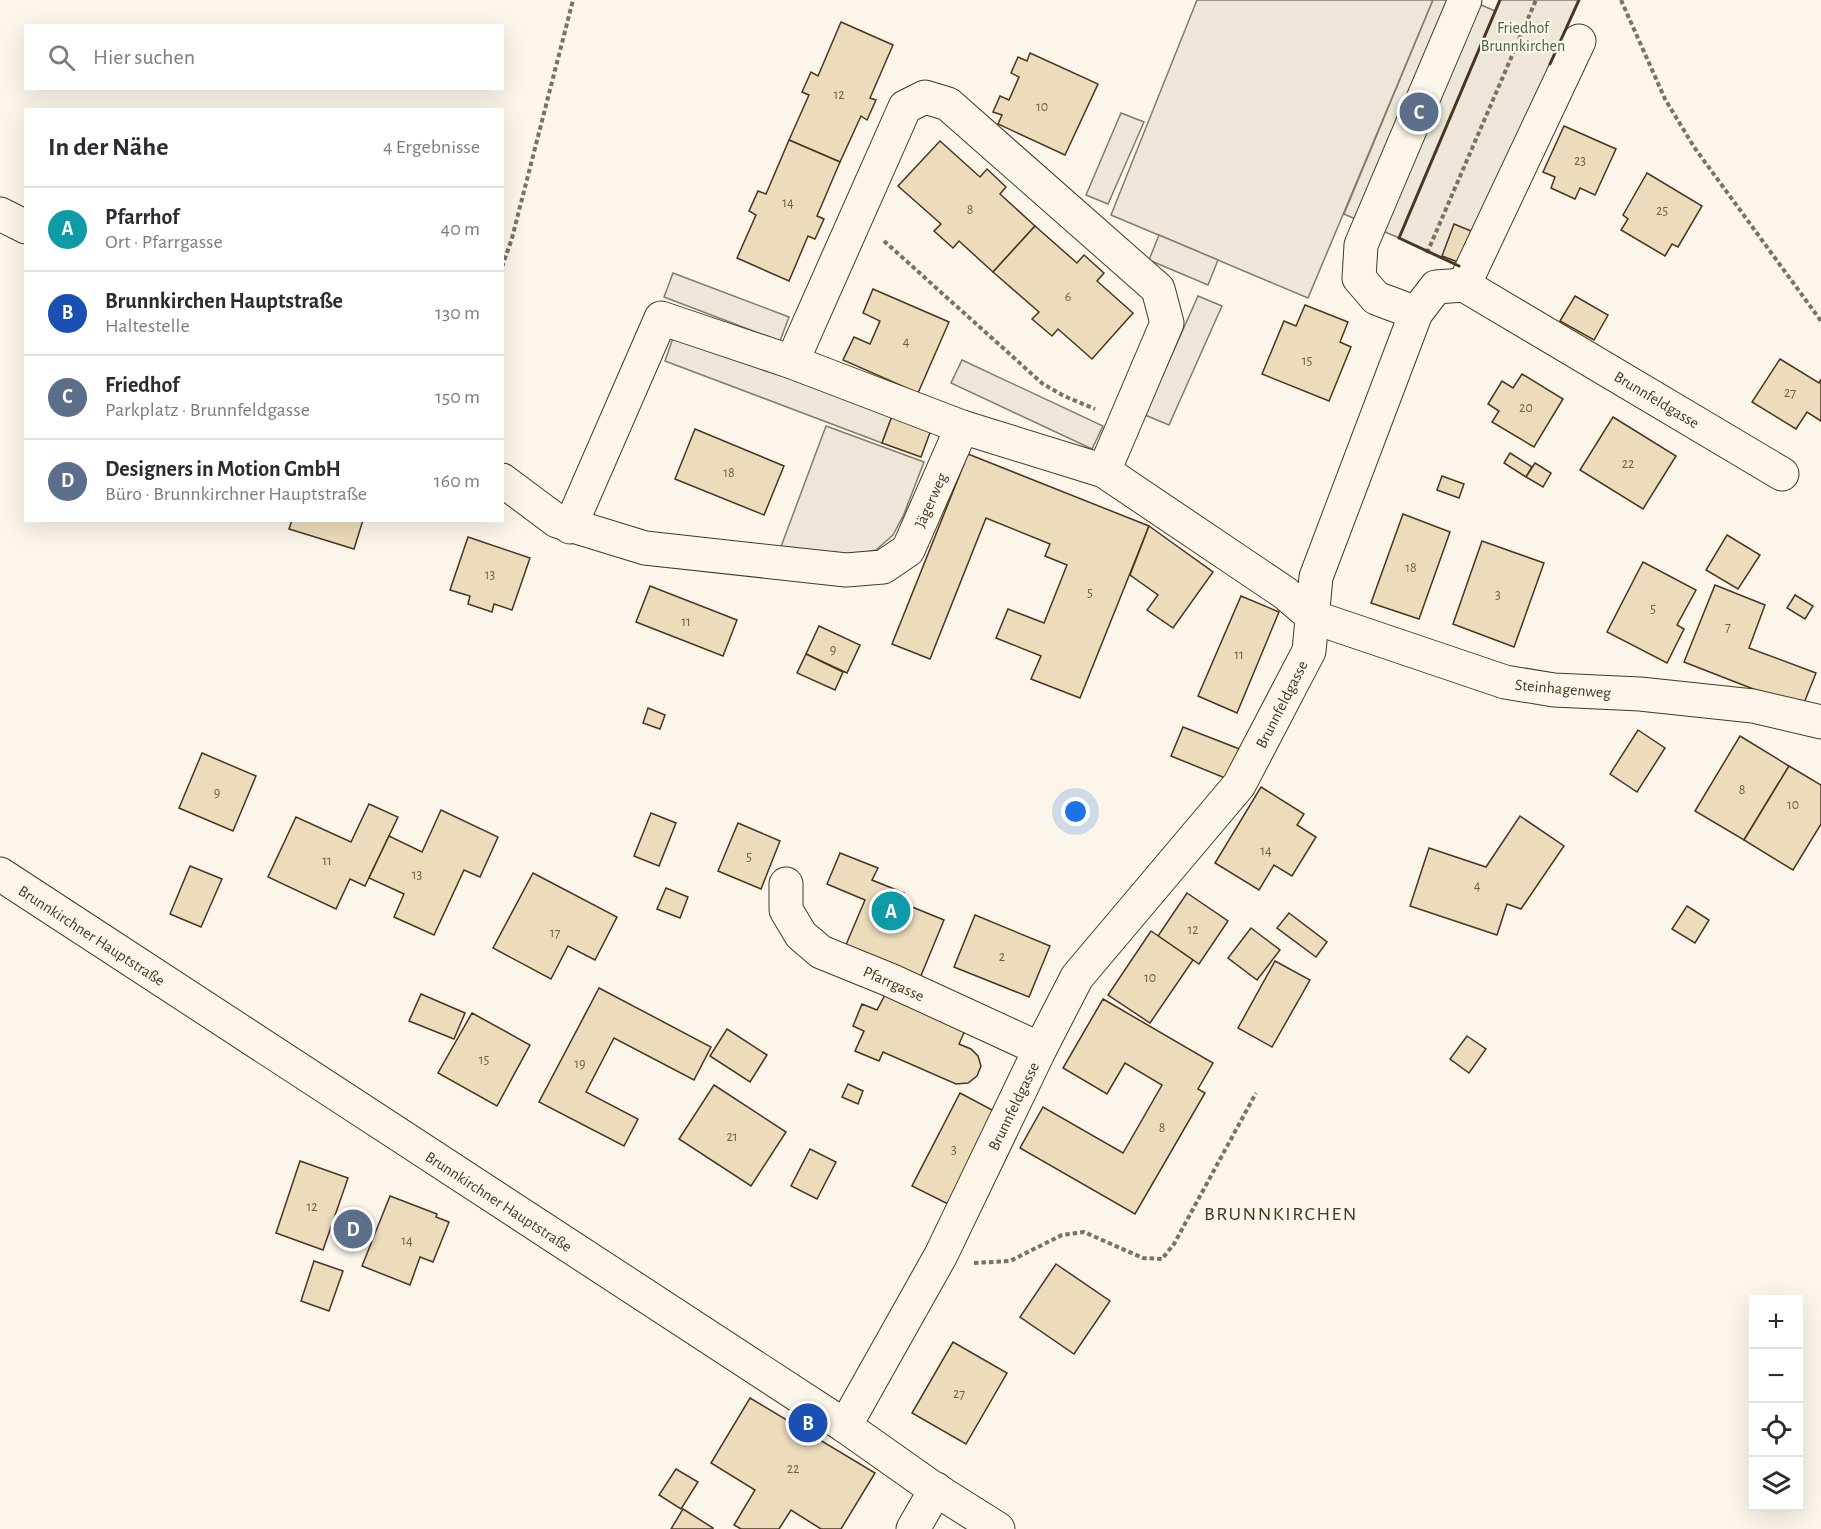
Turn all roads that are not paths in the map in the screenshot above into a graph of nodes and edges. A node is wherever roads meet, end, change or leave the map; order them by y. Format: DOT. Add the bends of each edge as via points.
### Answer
graph roads {
  1 [pos="1465,0"];
  2 [pos="1579,41"];
  3 [pos="0,214"];
  4 [pos="24,225"];
  5 [pos="1464,285"];
  6 [pos="1416,313"];
  7 [pos="792,362"];
  8 [pos="962,428"];
  9 [pos="1104,471"];
  10 [pos="1782,474"];
  11 [pos="504,481"];
  12 [pos="570,526"];
  13 [pos="1313,617"];
  14 [pos="1821,722"];
  15 [pos="0,874"];
  16 [pos="786,884"];
  17 [pos="1040,1049"];
  18 [pos="845,1426"];
  19 [pos="936,1489"];
  20 [pos="913,1529"];
  21 [pos="998,1529"];
  1 -- 6 [label="street" via="1362,245 1359,278 1376,298"];
  2 -- 5 [label="street"];
  3 -- 4 [label="street"];
  5 -- 6 [label="street, Brunnfeldgasse" via="1436,287"];
  5 -- 10 [label="street, Brunnfeldgasse"];
  6 -- 13 [label="street, Brunnfeldgasse" via="1316,577"];
  7 -- 8 [label="street"];
  7 -- 9 [label="street" via="905,107 925,97 948,104 1158,289 1167,323"];
  7 -- 12 [label="street" via="661,318"];
  8 -- 9 [label="street"];
  8 -- 12 [label="street, Jägerweg" via="908,550 883,567 846,570 645,548"];
  9 -- 13 [label="street" via="1285,593"];
  11 -- 12 [label="street, Jägerweg" via="557,521"];
  13 -- 14 [label="street, Steinhagenweg" via="1505,682 1554,690 1753,706"];
  13 -- 17 [label="street, Brunnfeldgasse" via="1309,651 1239,785 1077,977"];
  15 -- 18 [label="street, Brunnkirchner Hauptstraße"];
  16 -- 17 [label="street, Pfarrgasse" via="786,910 801,935 821,952"];
  17 -- 18 [label="street, Brunnfeldgasse" via="941,1255"];
  18 -- 19 [label="street, Brunnkirchner Hauptstraße"];
  19 -- 20 [label="street"];
  19 -- 21 [label="street, Brunnkirchner Hauptstraße"];
}
